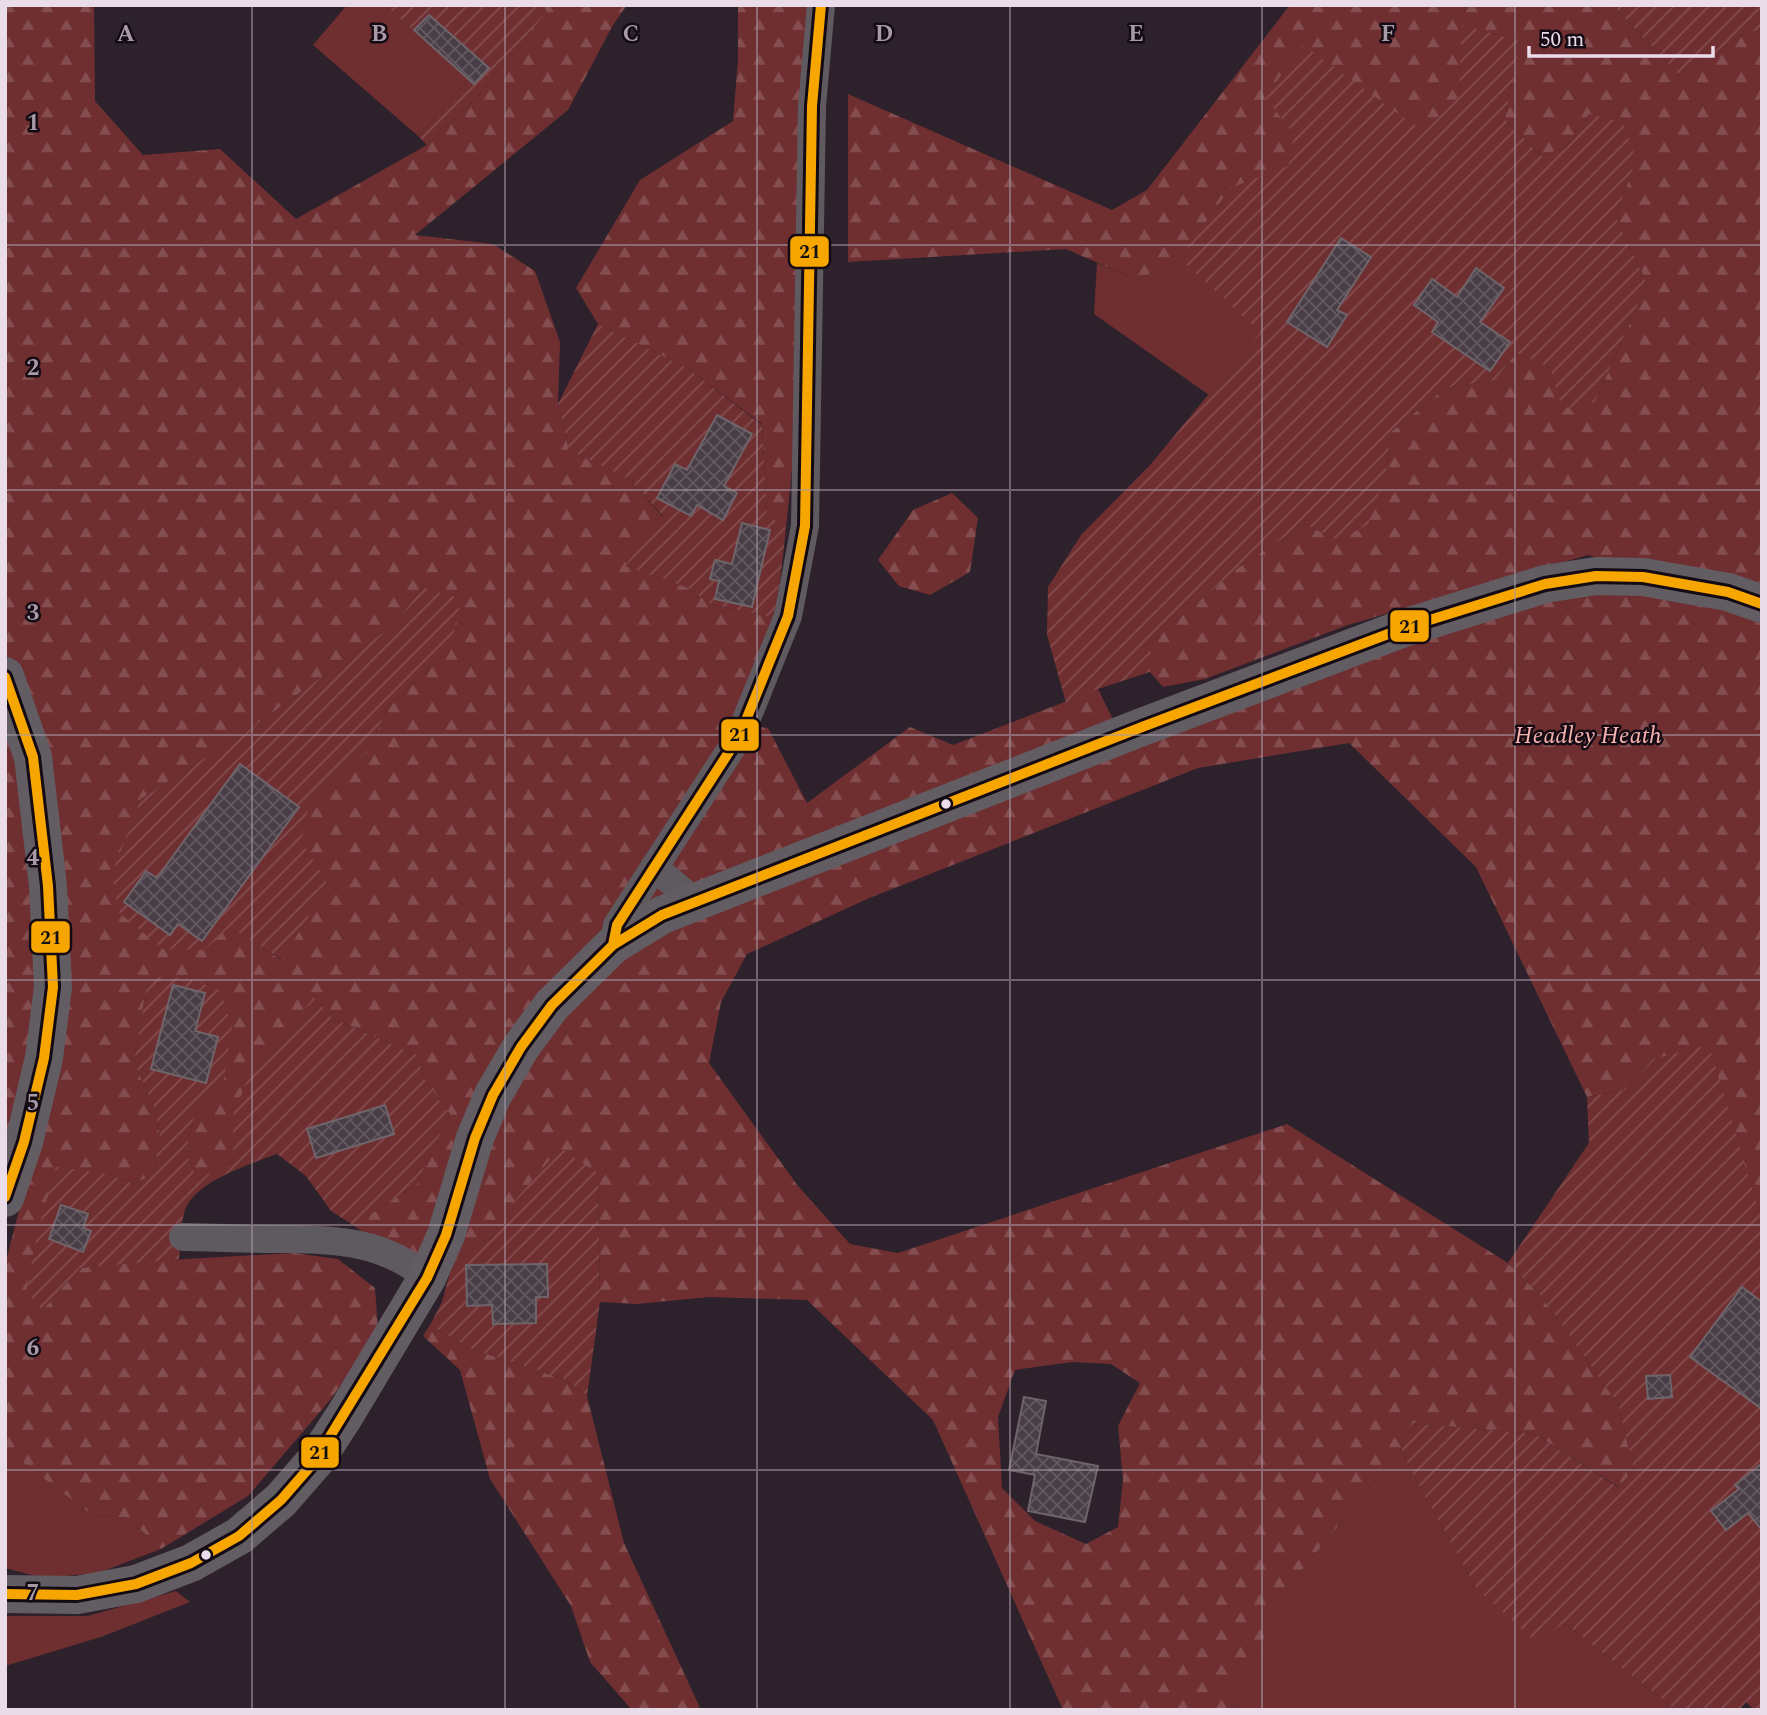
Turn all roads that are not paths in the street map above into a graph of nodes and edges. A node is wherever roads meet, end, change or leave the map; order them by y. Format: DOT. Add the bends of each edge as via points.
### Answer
graph roads {
  1 [pos="821,5"];
  2 [pos="1762,604"];
  3 [pos="5,676"];
  4 [pos="654,867"];
  5 [pos="694,901"];
  6 [pos="613,945"];
  7 [pos="5,1198"];
  8 [pos="183,1237"];
  9 [pos="427,1278"];
  10 [pos="7,1594"];
  1 -- 4 [label="street" via="812,106 805,526 788,616 740,735"];
  2 -- 5 [label="main road" via="1643,577 1596,576 1545,584 1404,628"];
  3 -- 7 [label="main road" via="33,757 48,886 53,987 44,1058"];
  4 -- 5 [label="street"];
  4 -- 6 [label="street" via="617,925"];
  5 -- 6 [label="main road"];
  6 -- 9 [label="main road" via="552,1005 520,1046 475,1138 446,1235"];
  8 -- 9 [label="street" via="323,1238 384,1250"];
  9 -- 10 [label="main road" via="315,1461 281,1500 239,1536 191,1563 136,1584 77,1595"];
}
